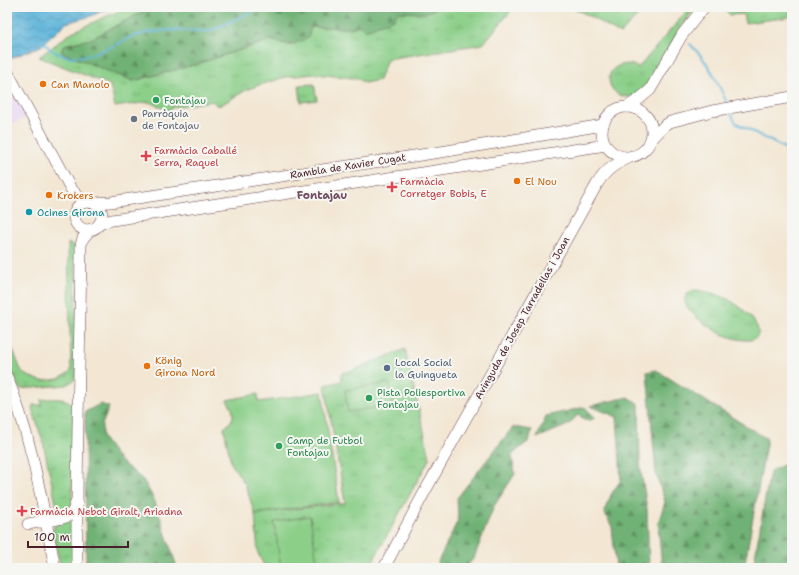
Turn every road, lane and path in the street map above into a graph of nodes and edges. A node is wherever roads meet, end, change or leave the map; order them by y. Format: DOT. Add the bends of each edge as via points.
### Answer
graph roads {
  1 [pos="704,7"];
  2 [pos="10,76"];
  3 [pos="650,90"];
  4 [pos="792,97"];
  5 [pos="627,107"];
  6 [pos="647,117"];
  7 [pos="670,122"];
  8 [pos="603,125"];
  9 [pos="650,141"];
  10 [pos="606,145"];
  11 [pos="632,156"];
  12 [pos="604,173"];
  13 [pos="90,202"];
  14 [pos="95,227"];
  15 [pos="7,377"];
  16 [pos="42,497"];
  17 [pos="77,497"];
  18 [pos="63,517"];
  19 [pos="45,522"];
  20 [pos="55,568"];
  21 [pos="77,568"];
  22 [pos="384,568"];
  1 -- 3 [label="main road" via="682,35"];
  2 -- 13 [label="main road" via="71,189 81,199"];
  3 -- 5 [label="main road"];
  3 -- 6 [label="main road"];
  4 -- 7 [label="main road" via="718,110"];
  5 -- 6 [label="main road" via="638,109"];
  5 -- 8 [label="main road" via="611,112"];
  6 -- 7 [label="main road"];
  6 -- 9 [label="main road" via="652,129"];
  7 -- 9 [label="main road"];
  8 -- 10 [label="main road" via="602,136"];
  8 -- 13 [label="main road, Rambla de Xavier Cugat" via="111,202"];
  9 -- 11 [label="main road" via="643,150"];
  10 -- 11 [label="main road" via="617,154"];
  10 -- 12 [label="main road, Avinguda de Josep Tarradellas i Joan" via="608,159"];
  10 -- 14 [label="main road, Rambla de Xavier Cugat" via="112,220"];
  11 -- 12 [label="main road, Avinguda de Josep Tarradellas i Joan"];
  12 -- 22 [label="main road, Avinguda de Josep Tarradellas i Joan"];
  13 -- 14 [label="main road" via="98,207 101,213"];
  13 -- 14 [label="main road" via="77,206 74,216 80,227 87,230"];
  14 -- 17 [label="main road" via="83,238 81,245"];
  15 -- 16 [label="main road" via="21,416"];
  16 -- 18 [label="main road" via="53,514"];
  16 -- 19 [label="main road"];
  16 -- 19 [label="main road" via="38,515 28,524"];
  17 -- 18 [label="main road" via="72,513"];
  17 -- 21 [label="main road"];
  18 -- 19 [label="main road"];
  19 -- 20 [label="main road"];
}
